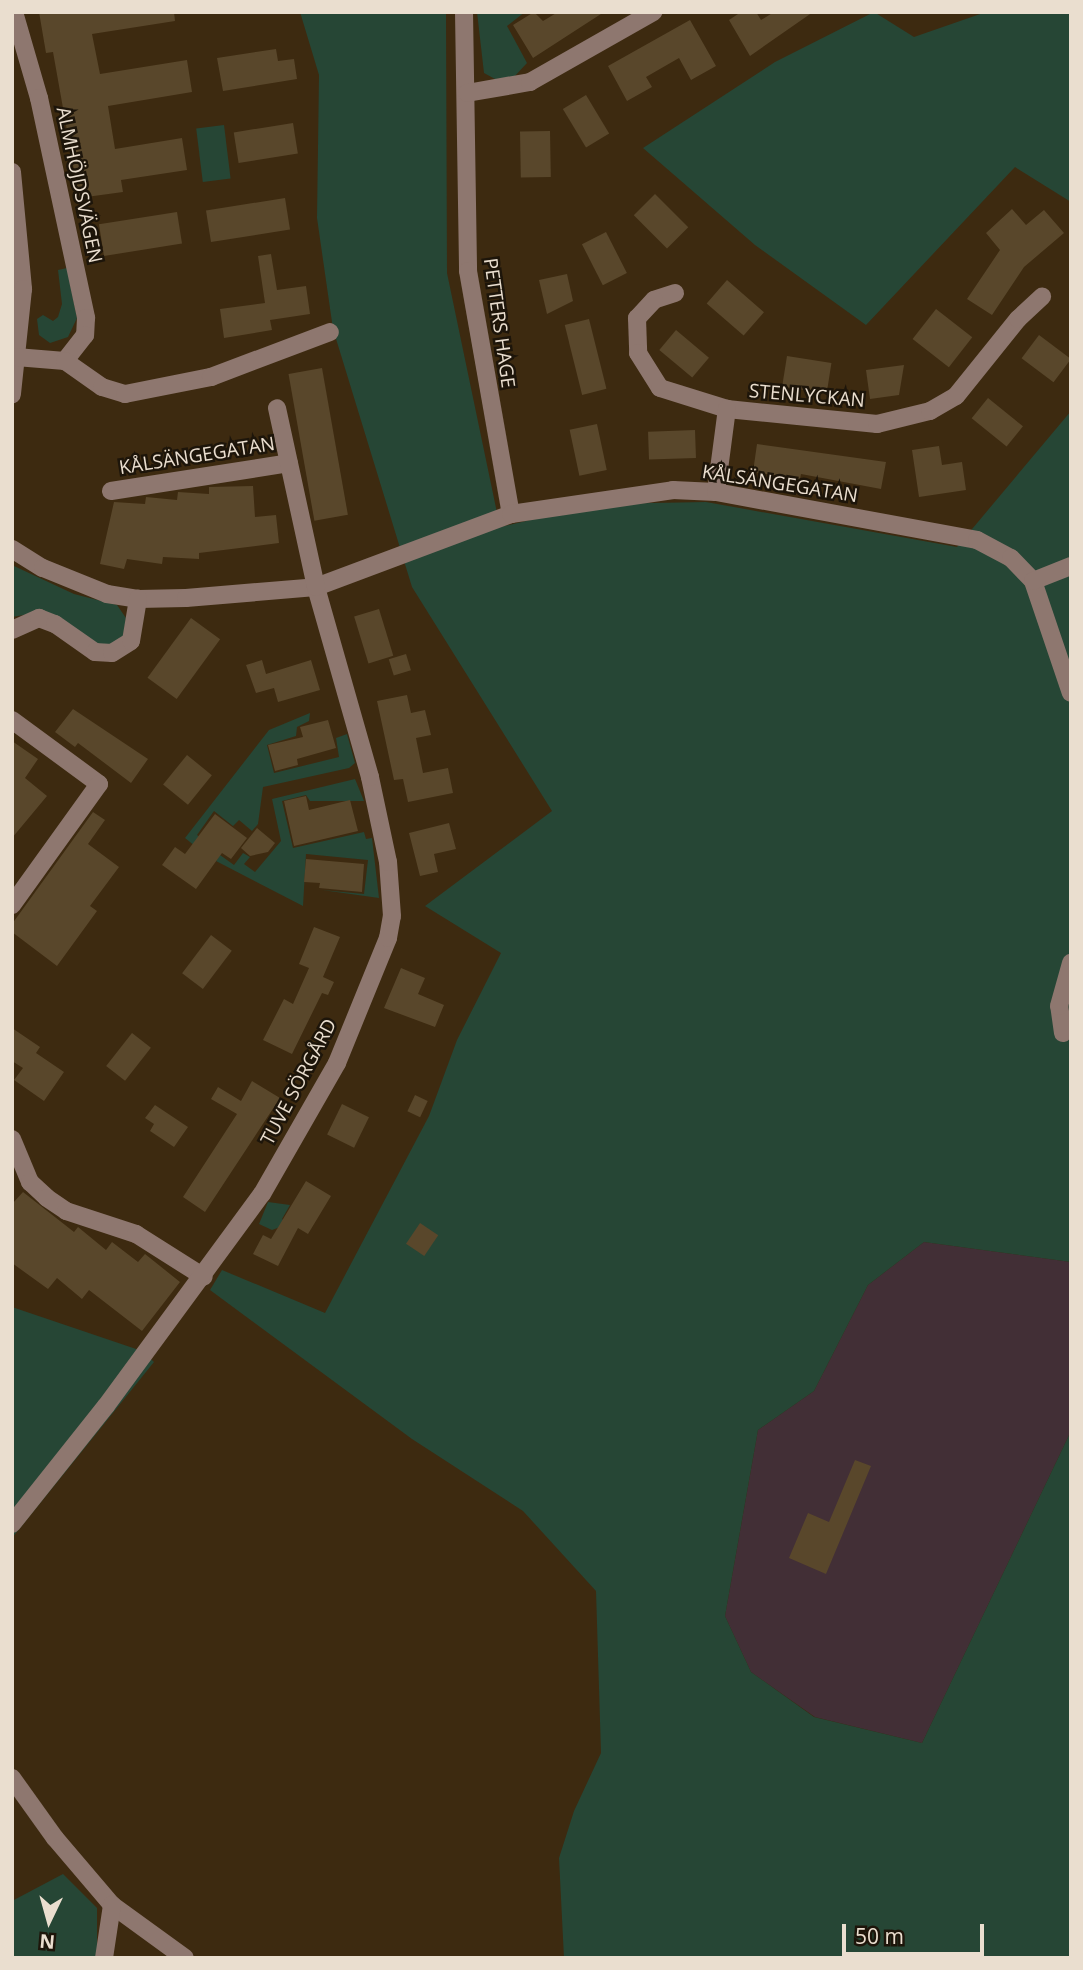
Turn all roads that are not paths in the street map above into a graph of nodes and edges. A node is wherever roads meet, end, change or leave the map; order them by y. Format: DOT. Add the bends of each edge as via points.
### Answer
graph roads {
  1 [pos="14,12"];
  2 [pos="464,12"];
  3 [pos="653,12"];
  4 [pos="467,93"];
  5 [pos="12,172"];
  6 [pos="675,293"];
  7 [pos="1042,297"];
  8 [pos="330,332"];
  9 [pos="16,358"];
  10 [pos="65,361"];
  11 [pos="12,394"];
  12 [pos="277,408"];
  13 [pos="727,409"];
  14 [pos="289,463"];
  15 [pos="111,491"];
  16 [pos="716,492"];
  17 [pos="511,514"];
  18 [pos="12,549"];
  19 [pos="1071,566"];
  20 [pos="1033,581"];
  21 [pos="316,587"];
  22 [pos="138,599"];
  23 [pos="12,630"];
  24 [pos="1071,693"];
  25 [pos="12,720"];
  26 [pos="12,905"];
  27 [pos="1071,963"];
  28 [pos="1063,1032"];
  29 [pos="12,1139"];
  30 [pos="204,1277"];
  31 [pos="12,1524"];
  32 [pos="12,1778"];
  33 [pos="112,1905"];
  34 [pos="104,1958"];
  35 [pos="185,1958"];
  1 -- 10 [label="street, ALMHÖJDSVÄGEN" via="39,98 86,318 85,335"];
  2 -- 4 [label="street, PETTERS HAGE"];
  3 -- 4 [label="street" via="530,82"];
  4 -- 17 [label="street, PETTERS HAGE" via="468,271"];
  5 -- 9 [label="street" via="23,260"];
  6 -- 13 [label="street, STENLYCKAN" via="654,300 637,318 638,353 660,388"];
  7 -- 13 [label="street, STENLYCKAN" via="1018,319 962,389 930,411 877,424"];
  8 -- 10 [label="street" via="212,377 125,394 102,387"];
  9 -- 10 [label="street"];
  9 -- 11 [label="street"];
  12 -- 14 [label="street, KÅLSÄNGEGATAN"];
  13 -- 16 [label="street, STENLYCKAN"];
  14 -- 15 [label="street, KÅLSÄNGEGATAN"];
  14 -- 21 [label="street, KÅLSÄNGEGATAN"];
  16 -- 17 [label="street, KÅLSÄNGEGATAN" via="660,491"];
  16 -- 20 [label="street, KÅLSÄNGEGATAN" via="977,540 1011,558"];
  17 -- 21 [label="street, KÅLSÄNGEGATAN"];
  18 -- 22 [label="street, KÅLSÄNGEGATAN" via="82,586"];
  19 -- 20 [label="street"];
  20 -- 24 [label="street, KÅLSÄNGEGATAN"];
  21 -- 22 [label="street, KÅLSÄNGEGATAN"];
  21 -- 30 [label="street, TUVE SÖRGÅRD" via="350,697 387,857 392,916 388,938 337,1063 262,1194"];
  22 -- 23 [label="street" via="131,641 112,653 96,653 39,618"];
  25 -- 26 [label="street" via="99,784"];
  27 -- 28 [label="street" via="1059,1006"];
  29 -- 30 [label="street" via="30,1182 47,1198 66,1211 136,1234"];
  30 -- 31 [label="street, TUVE SÖRGÅRD"];
  32 -- 33 [label="street"];
  33 -- 34 [label="street"];
  33 -- 35 [label="street"];
}
